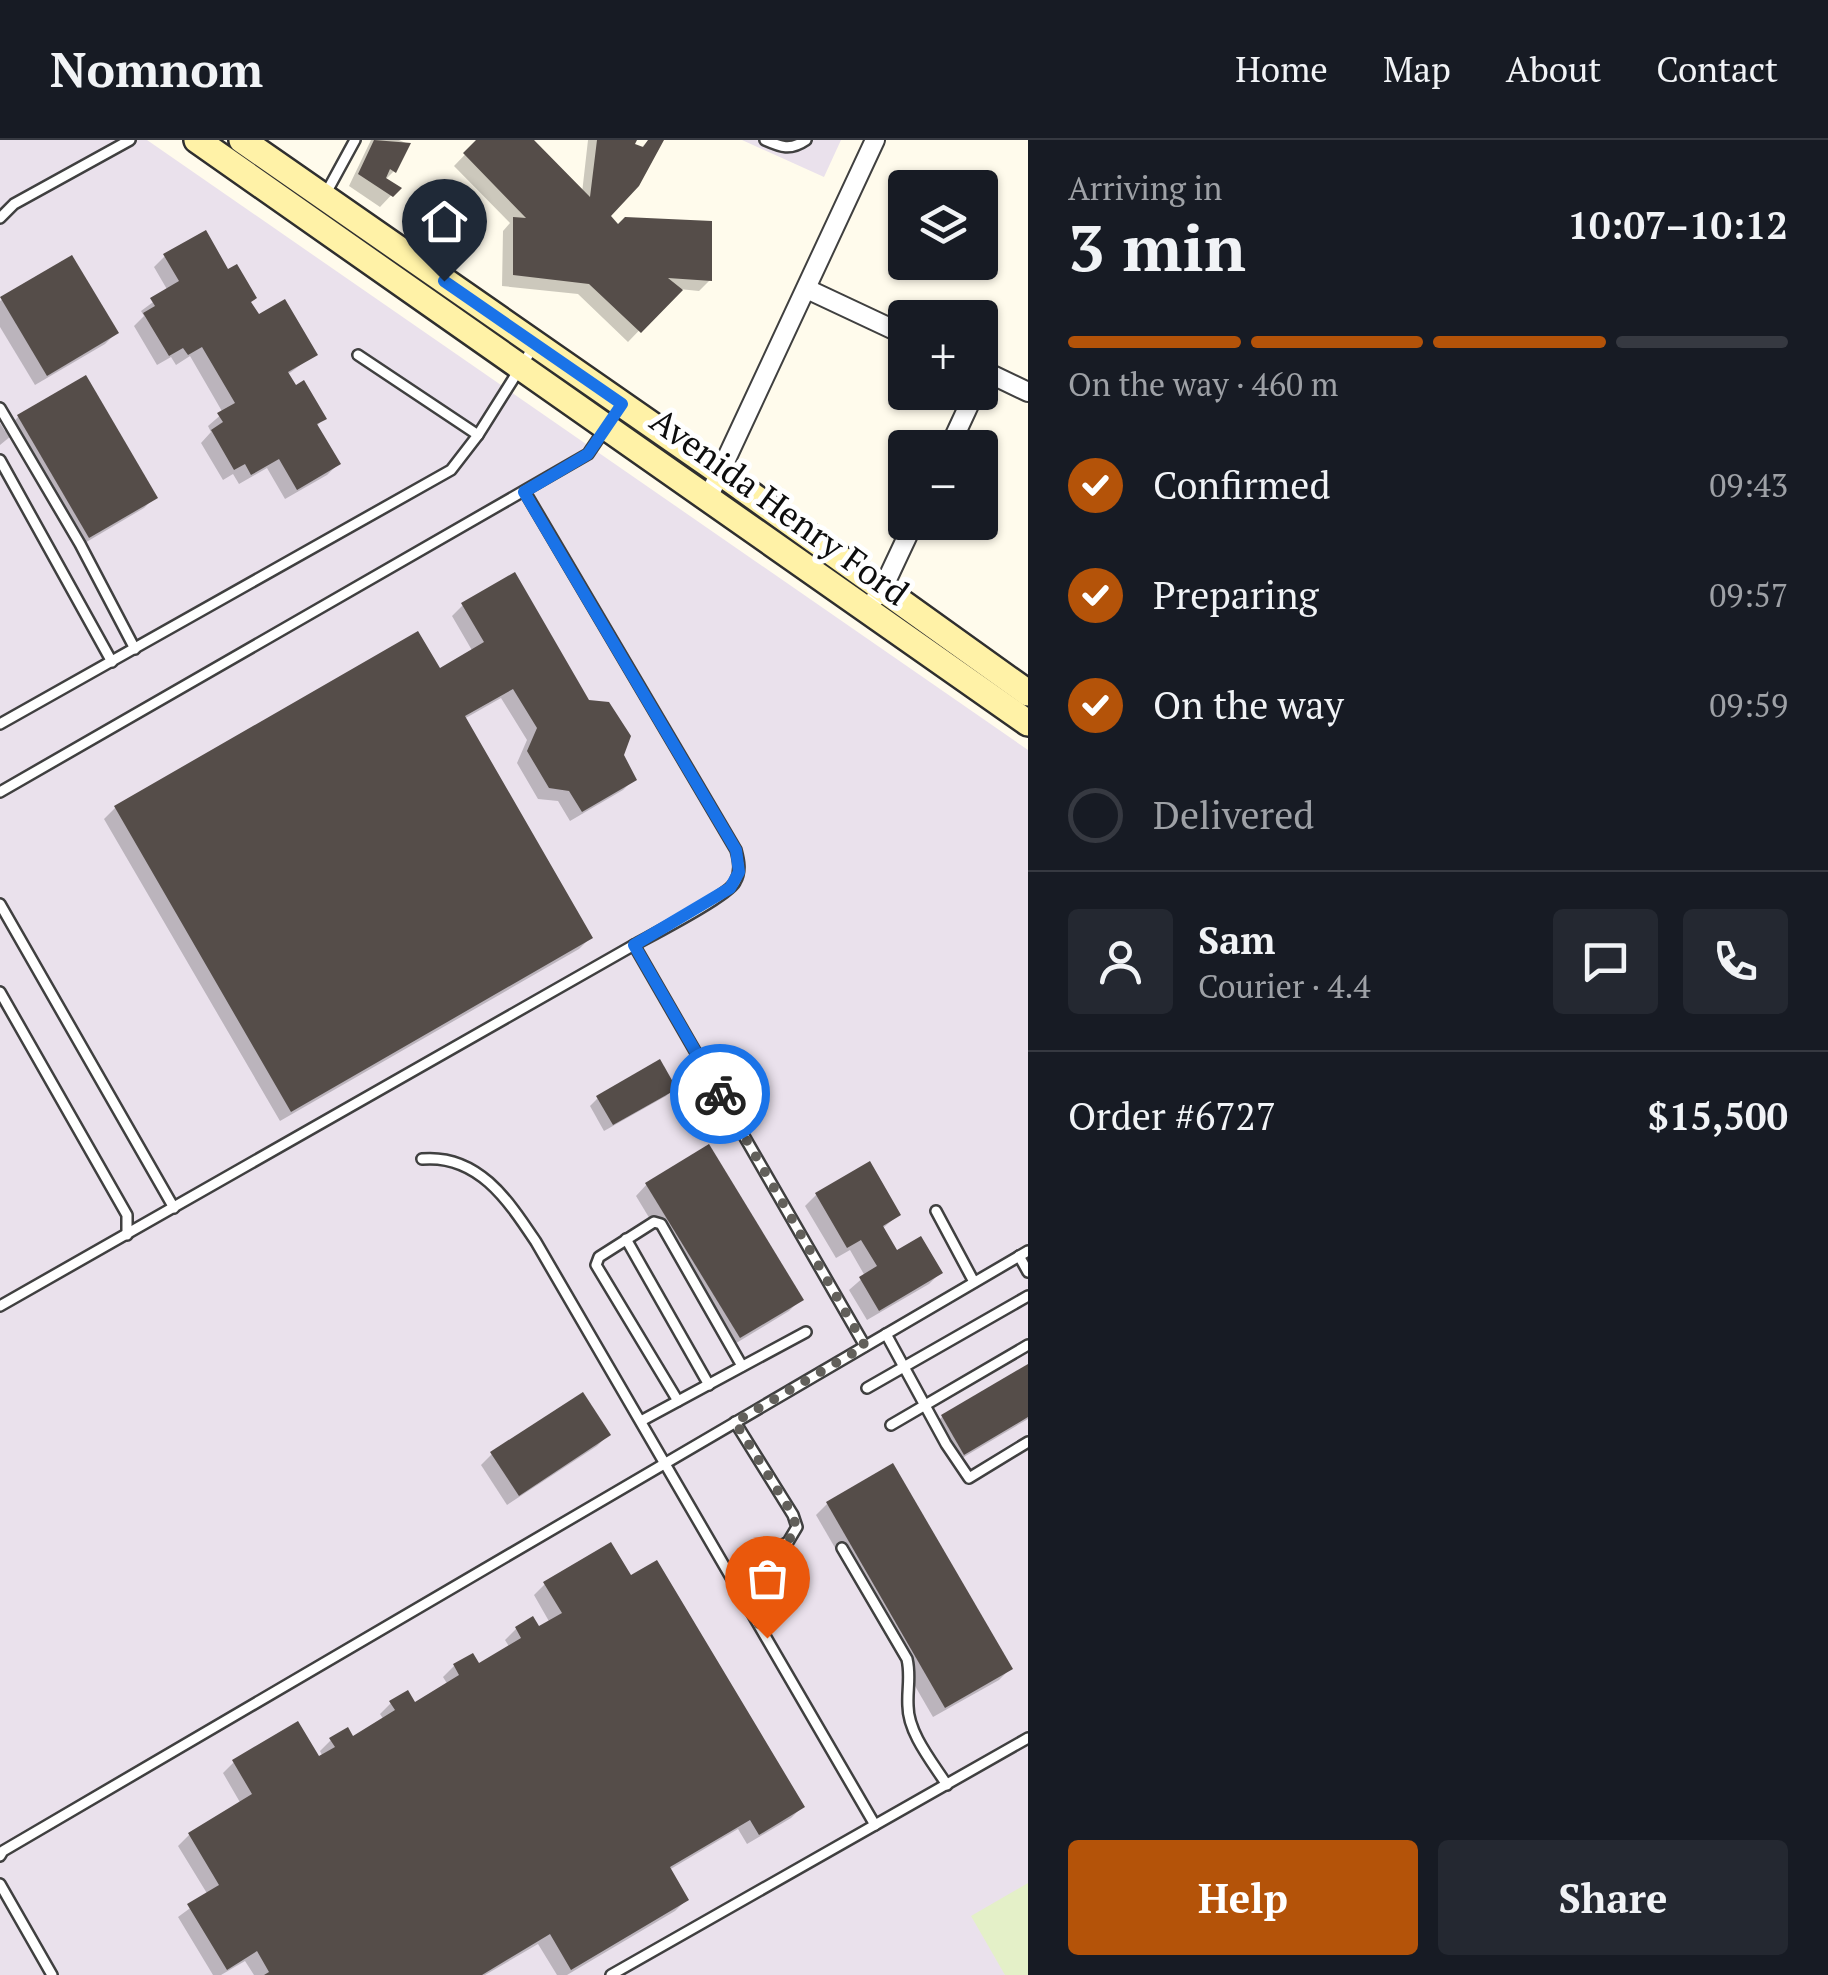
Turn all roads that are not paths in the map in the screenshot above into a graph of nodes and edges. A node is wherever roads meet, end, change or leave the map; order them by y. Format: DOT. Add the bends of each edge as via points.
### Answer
graph roads {
  1 [pos="130,140"];
  2 [pos="197,140"];
  3 [pos="242,140"];
  4 [pos="354,140"];
  5 [pos="764,140"];
  6 [pos="806,140"];
  7 [pos="875,140"];
  8 [pos="324,197"];
  9 [pos="0,218"];
  10 [pos="806,289"];
  11 [pos="888,326"];
  12 [pos="358,354"];
  13 [pos="528,354"];
  14 [pos="998,380"];
  15 [pos="1028,392"];
  16 [pos="0,408"];
  17 [pos="615,415"];
  18 [pos="478,435"];
  19 [pos="0,460"];
  20 [pos="721,473"];
  21 [pos="524,492"];
  22 [pos="708,498"];
  23 [pos="906,540"];
  24 [pos="883,588"];
  25 [pos="865,610"];
  26 [pos="135,649"];
  27 [pos="112,662"];
  28 [pos="1028,693"];
  29 [pos="1027,720"];
  30 [pos="0,724"];
  31 [pos="0,792"];
  32 [pos="0,904"];
  33 [pos="634,945"];
  34 [pos="0,992"];
  35 [pos="422,1159"];
  36 [pos="174,1208"];
  37 [pos="936,1211"];
  38 [pos="127,1234"];
  39 [pos="626,1239"];
  40 [pos="1024,1254"];
  41 [pos="1028,1272"];
  42 [pos="974,1282"];
  43 [pos="1028,1296"];
  44 [pos="0,1306"];
  45 [pos="806,1332"];
  46 [pos="886,1334"];
  47 [pos="865,1346"];
  48 [pos="1028,1346"];
  49 [pos="742,1366"];
  50 [pos="904,1367"];
  51 [pos="709,1384"];
  52 [pos="866,1388"];
  53 [pos="678,1401"];
  54 [pos="926,1406"];
  55 [pos="642,1421"];
  56 [pos="735,1422"];
  57 [pos="892,1425"];
  58 [pos="1028,1442"];
  59 [pos="667,1464"];
  60 [pos="842,1548"];
  61 [pos="731,1576"];
  62 [pos="1028,1738"];
  63 [pos="947,1784"];
  64 [pos="876,1824"];
  65 [pos="0,1856"];
  66 [pos="0,1884"];
  67 [pos="52,1975"];
  68 [pos="611,1975"];
  1 -- 9 [label="lane"];
  2 -- 13 [label="main road, Avenida Henry Ford"];
  3 -- 8 [label="main road, Avenida Henry Ford"];
  4 -- 8 [label="lane"];
  5 -- 6 [label="lane" via="782,148"];
  7 -- 10 [label="street"];
  8 -- 13 [label="main road, Avenida Henry Ford"];
  10 -- 11 [label="street"];
  10 -- 20 [label="street"];
  12 -- 18 [label="lane"];
  13 -- 17 [label="main road, Avenida Henry Ford"];
  13 -- 18 [label="lane"];
  14 -- 15 [label="street"];
  16 -- 26 [label="lane"];
  17 -- 20 [label="main road, Avenida Henry Ford"];
  17 -- 21 [label="lane" via="588,454"];
  17 -- 22 [label="main road, Avenida Henry Ford"];
  18 -- 26 [label="lane" via="442,476"];
  19 -- 27 [label="lane"];
  20 -- 22 [label="street"];
  20 -- 24 [label="main road, Avenida Henry Ford"];
  21 -- 31 [label="lane"];
  21 -- 33 [label="lane" via="739,861 730,888"];
  22 -- 25 [label="main road, Avenida Henry Ford"];
  23 -- 24 [label="street"];
  24 -- 25 [label="street"];
  24 -- 28 [label="main road, Avenida Henry Ford"];
  25 -- 29 [label="main road, Avenida Henry Ford"];
  26 -- 27 [label="lane"];
  27 -- 30 [label="lane"];
  32 -- 36 [label="lane"];
  33 -- 36 [label="lane"];
  33 -- 47 [label="lane"];
  34 -- 38 [label="lane" via="127,1215"];
  35 -- 55 [label="lane" via="474,1170 509,1200"];
  36 -- 38 [label="lane"];
  37 -- 42 [label="lane"];
  38 -- 44 [label="lane"];
  39 -- 49 [label="lane" via="661,1224"];
  39 -- 51 [label="lane"];
  39 -- 53 [label="lane" via="599,1256 596,1266"];
  40 -- 41 [label="lane"];
  40 -- 42 [label="lane"];
  42 -- 46 [label="lane"];
  43 -- 50 [label="lane"];
  45 -- 49 [label="lane"];
  46 -- 47 [label="lane"];
  46 -- 50 [label="lane"];
  47 -- 56 [label="lane"];
  48 -- 54 [label="lane"];
  49 -- 51 [label="lane"];
  50 -- 52 [label="lane"];
  50 -- 54 [label="lane"];
  51 -- 53 [label="lane"];
  53 -- 55 [label="lane"];
  54 -- 57 [label="lane"];
  54 -- 58 [label="lane" via="969,1478"];
  55 -- 59 [label="lane"];
  56 -- 59 [label="lane"];
  56 -- 61 [label="lane" via="796,1527 788,1542"];
  59 -- 61 [label="lane"];
  59 -- 65 [label="lane"];
  60 -- 63 [label="lane" via="908,1659 911,1724"];
  61 -- 64 [label="lane"];
  62 -- 63 [label="lane"];
  63 -- 64 [label="lane"];
  64 -- 68 [label="lane"];
  66 -- 67 [label="lane"];
}
